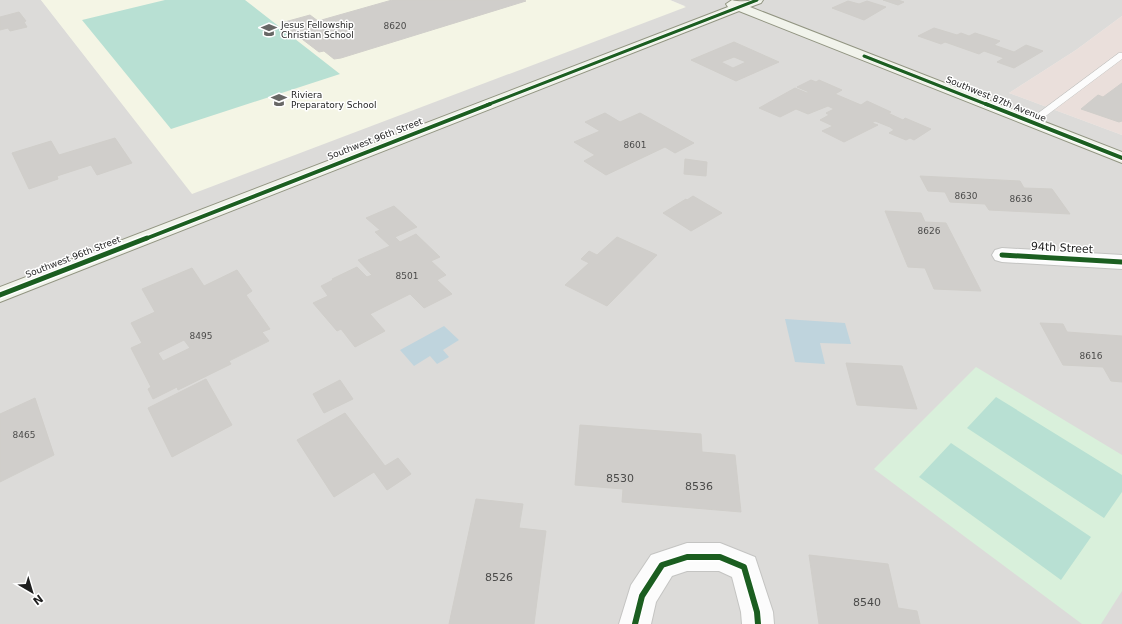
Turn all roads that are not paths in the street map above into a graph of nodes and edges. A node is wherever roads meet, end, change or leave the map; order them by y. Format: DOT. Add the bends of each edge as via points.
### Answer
graph roads {
  1 [pos="722,0"];
  2 [pos="757,0"];
  3 [pos="739,7"];
  4 [pos="1122,56"];
  5 [pos="1032,122"];
  6 [pos="1122,158"];
  7 [pos="1002,255"];
  8 [pos="1122,262"];
  9 [pos="0,295"];
  10 [pos="635,624"];
  11 [pos="758,624"];
  1 -- 3 [label="street, Southwest 87th Avenue"];
  2 -- 3 [label="street, Southwest 96th Street"];
  3 -- 5 [label="street, Southwest 87th Avenue"];
  3 -- 9 [label="street, Southwest 96th Street"];
  4 -- 5 [label="lane"];
  5 -- 6 [label="street, Southwest 87th Avenue"];
  7 -- 8 [label="street, 94th Street"];
  10 -- 11 [label="street" via="642,596 662,565 687,557 720,557 744,567"];
}
